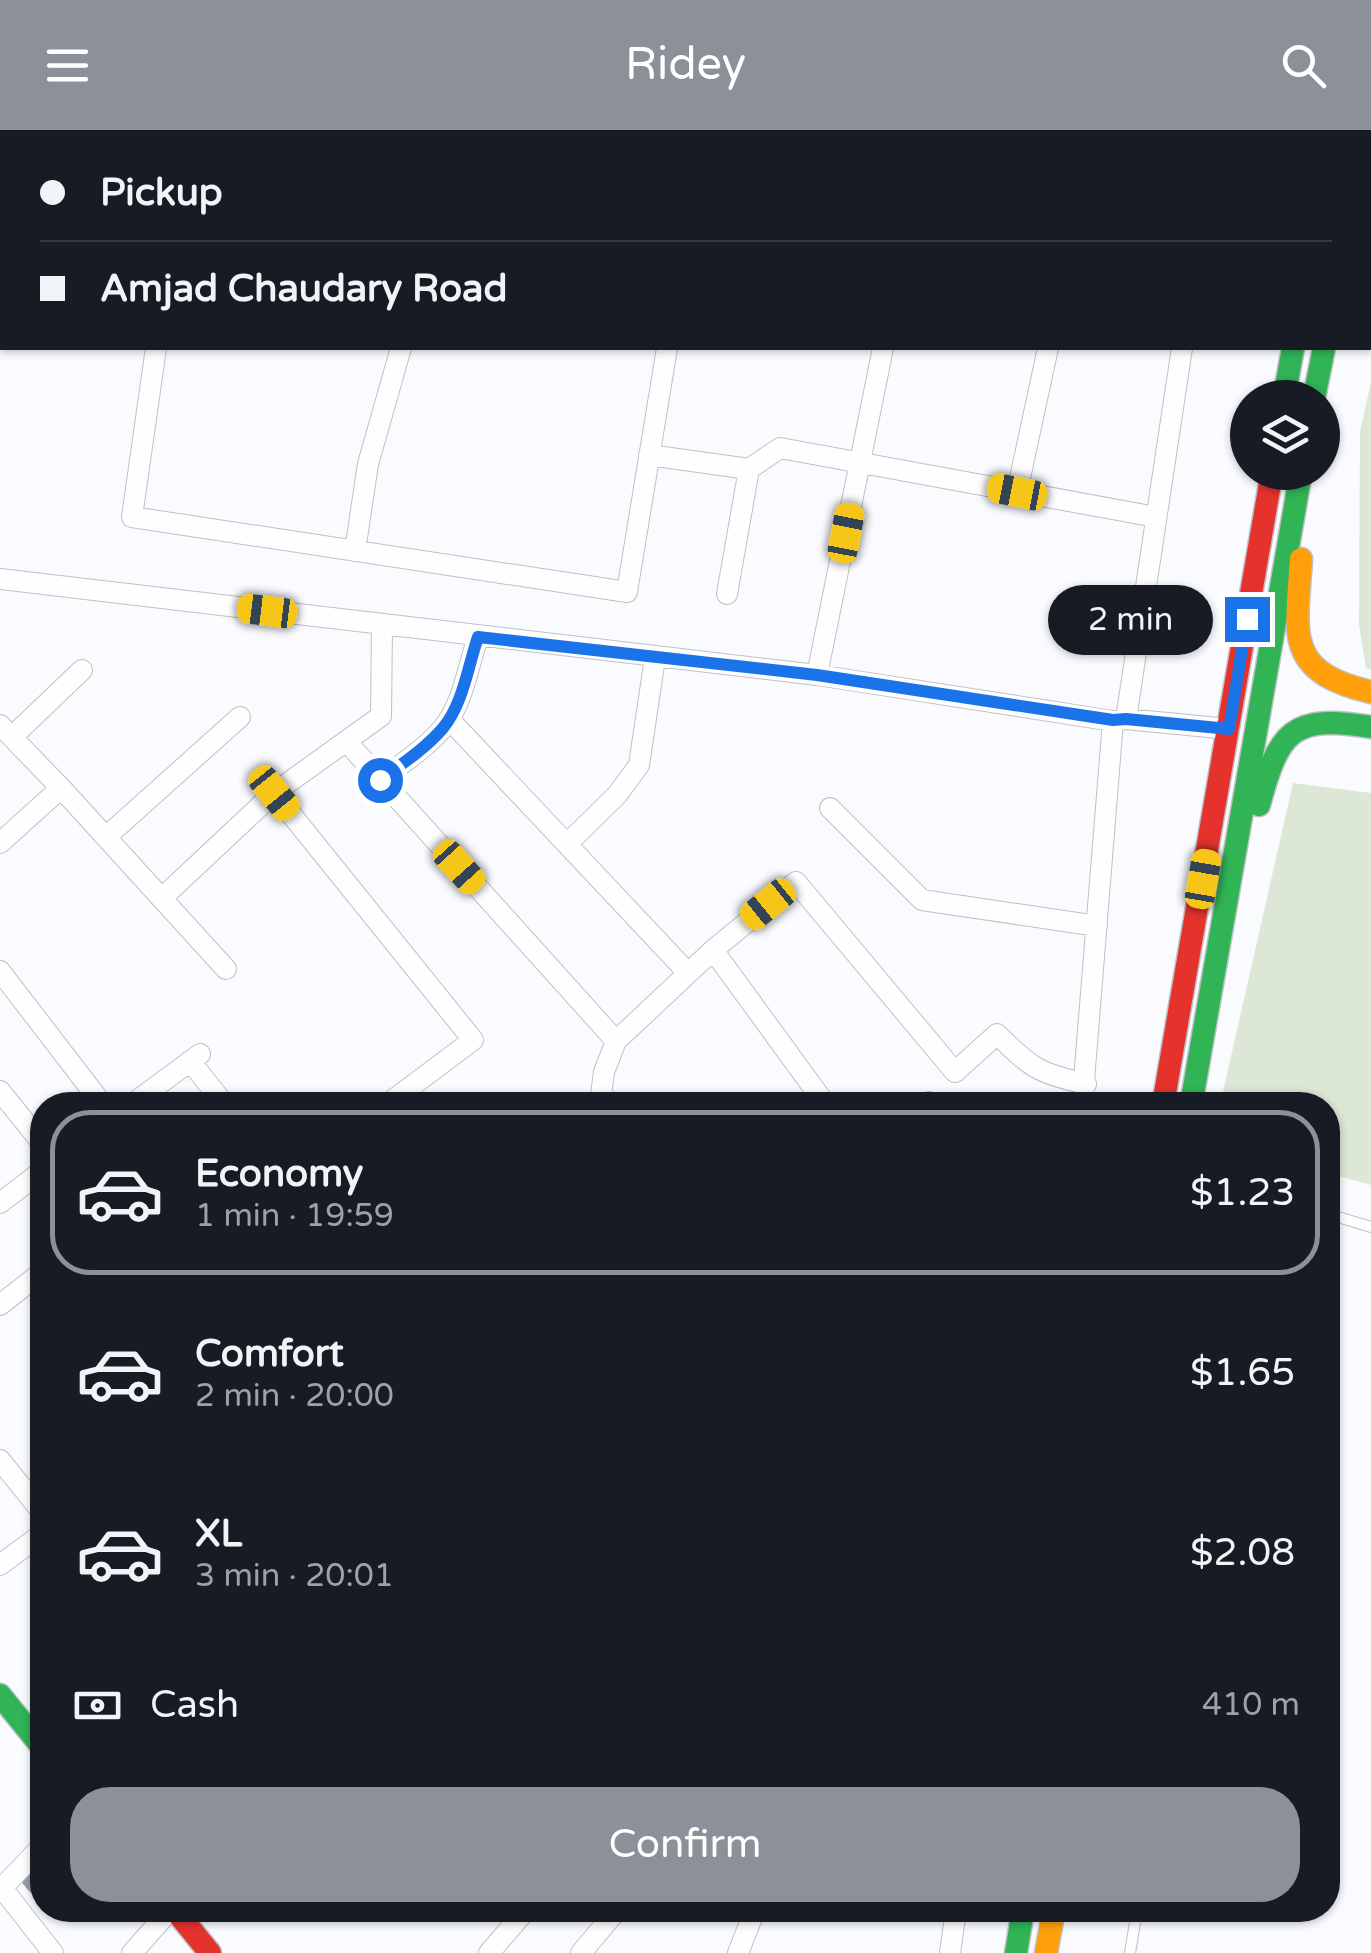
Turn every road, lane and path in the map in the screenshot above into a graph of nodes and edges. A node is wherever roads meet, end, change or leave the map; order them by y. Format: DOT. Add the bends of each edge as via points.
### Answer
graph roads {
  1 [pos="156,350"];
  2 [pos="400,350"];
  3 [pos="668,350"];
  4 [pos="883,350"];
  5 [pos="1048,350"];
  6 [pos="1182,350"];
  7 [pos="1293,350"];
  8 [pos="1324,350"];
  9 [pos="1287,380"];
  10 [pos="1318,380"];
  11 [pos="649,455"];
  12 [pos="860,462"];
  13 [pos="749,469"];
  14 [pos="1269,490"];
  15 [pos="1301,490"];
  16 [pos="1303,490"];
  17 [pos="1017,492"];
  18 [pos="1156,517"];
  19 [pos="356,551"];
  20 [pos="0,579"];
  21 [pos="727,594"];
  22 [pos="382,625"];
  23 [pos="478,637"];
  24 [pos="655,658"];
  25 [pos="82,670"];
  26 [pos="817,675"];
  27 [pos="1371,692"];
  28 [pos="240,717"];
  29 [pos="449,719"];
  30 [pos="1119,720"];
  31 [pos="1371,727"];
  32 [pos="1229,729"];
  33 [pos="6,731"];
  34 [pos="346,741"];
  35 [pos="380,780"];
  36 [pos="61,788"];
  37 [pos="274,793"];
  38 [pos="830,808"];
  39 [pos="106,838"];
  40 [pos="0,843"];
  41 [pos="567,844"];
  42 [pos="162,898"];
  43 [pos="1097,926"];
  44 [pos="712,950"];
  45 [pos="226,969"];
  46 [pos="0,971"];
  47 [pos="688,973"];
  48 [pos="1211,988"];
  49 [pos="616,1041"];
  50 [pos="0,1091"];
  51 [pos="93,1092"];
  52 [pos="149,1092"];
  53 [pos="217,1092"];
  54 [pos="406,1092"];
  55 [pos="601,1092"];
  56 [pos="816,1092"];
  57 [pos="1078,1092"];
  58 [pos="1084,1092"];
  59 [pos="1166,1092"];
  60 [pos="1193,1092"];
  61 [pos="30,1128"];
  62 [pos="30,1180"];
  63 [pos="0,1203"];
  64 [pos="1340,1218"];
  65 [pos="1371,1227"];
  66 [pos="30,1281"];
  67 [pos="0,1305"];
  68 [pos="0,1460"];
  69 [pos="30,1497"];
  70 [pos="30,1543"];
  71 [pos="0,1565"];
  72 [pos="0,1695"];
  73 [pos="30,1732"];
  74 [pos="30,1858"];
  75 [pos="1,1887"];
  76 [pos="162,1922"];
  77 [pos="183,1922"];
  78 [pos="515,1922"];
  79 [pos="607,1922"];
  80 [pos="750,1922"];
  81 [pos="954,1922"];
  82 [pos="1021,1922"];
  83 [pos="1052,1922"];
  84 [pos="1135,1922"];
  85 [pos="53,1953"];
  86 [pos="132,1953"];
  87 [pos="210,1953"];
  88 [pos="488,1953"];
  89 [pos="581,1953"];
  90 [pos="738,1953"];
  91 [pos="950,1953"];
  92 [pos="1016,1953"];
  93 [pos="1046,1953"];
  94 [pos="1130,1953"];
  1 -- 19 [label="street" via="132,517"];
  2 -- 19 [label="street" via="368,464"];
  3 -- 11 [label="street"];
  4 -- 12 [label="street"];
  5 -- 17 [label="street"];
  6 -- 18 [label="street"];
  7 -- 9 [label="main road"];
  8 -- 10 [label="main road"];
  11 -- 13 [label="street"];
  11 -- 19 [label="street" via="626,592"];
  12 -- 13 [label="street" via="780,448"];
  12 -- 17 [label="street"];
  12 -- 26 [label="street"];
  13 -- 21 [label="street"];
  14 -- 32 [label="main road"];
  15 -- 48 [label="main road"];
  16 -- 27 [label="main road" via="1299,648 1325,680"];
  17 -- 18 [label="street"];
  18 -- 30 [label="street"];
  20 -- 22 [label="street"];
  22 -- 23 [label="street"];
  22 -- 34 [label="street" via="381,716"];
  23 -- 24 [label="street"];
  23 -- 29 [label="street"];
  24 -- 26 [label="street"];
  24 -- 41 [label="street" via="639,765"];
  25 -- 33 [label="street"];
  26 -- 30 [label="street"];
  28 -- 39 [label="street"];
  29 -- 35 [label="street"];
  29 -- 41 [label="street"];
  30 -- 32 [label="street"];
  30 -- 43 [label="street"];
  31 -- 48 [label="main road" via="1314,722 1282,742 1271,761"];
  32 -- 59 [label="main road"];
  33 -- 36 [label="street"];
  34 -- 35 [label="street"];
  34 -- 37 [label="street"];
  35 -- 49 [label="street"];
  36 -- 39 [label="street"];
  36 -- 40 [label="street"];
  37 -- 42 [label="street"];
  37 -- 54 [label="street" via="473,1040"];
  38 -- 43 [label="street" via="922,900"];
  39 -- 42 [label="street"];
  41 -- 47 [label="street"];
  42 -- 45 [label="street"];
  43 -- 58 [label="street"];
  44 -- 47 [label="street"];
  44 -- 56 [label="street"];
  44 -- 57 [label="street" via="796,882 955,1072 997,1034 1028,1065"];
  46 -- 51 [label="street"];
  47 -- 49 [label="street"];
  48 -- 60 [label="main road"];
  49 -- 55 [label="street"];
  50 -- 61 [label="street"];
  52 -- 53 [label="street" via="195,1058"];
  62 -- 63 [label="street"];
  64 -- 65 [label="lane"];
  66 -- 67 [label="street"];
  68 -- 69 [label="street"];
  70 -- 71 [label="street"];
  72 -- 73 [label="main road"];
  74 -- 75 [label="street"];
  75 -- 85 [label="street"];
  76 -- 86 [label="street"];
  77 -- 87 [label="main road"];
  78 -- 88 [label="street"];
  79 -- 89 [label="street"];
  80 -- 90 [label="street"];
  81 -- 91 [label="street"];
  82 -- 92 [label="main road"];
  83 -- 93 [label="main road"];
  84 -- 94 [label="lane"];
}
